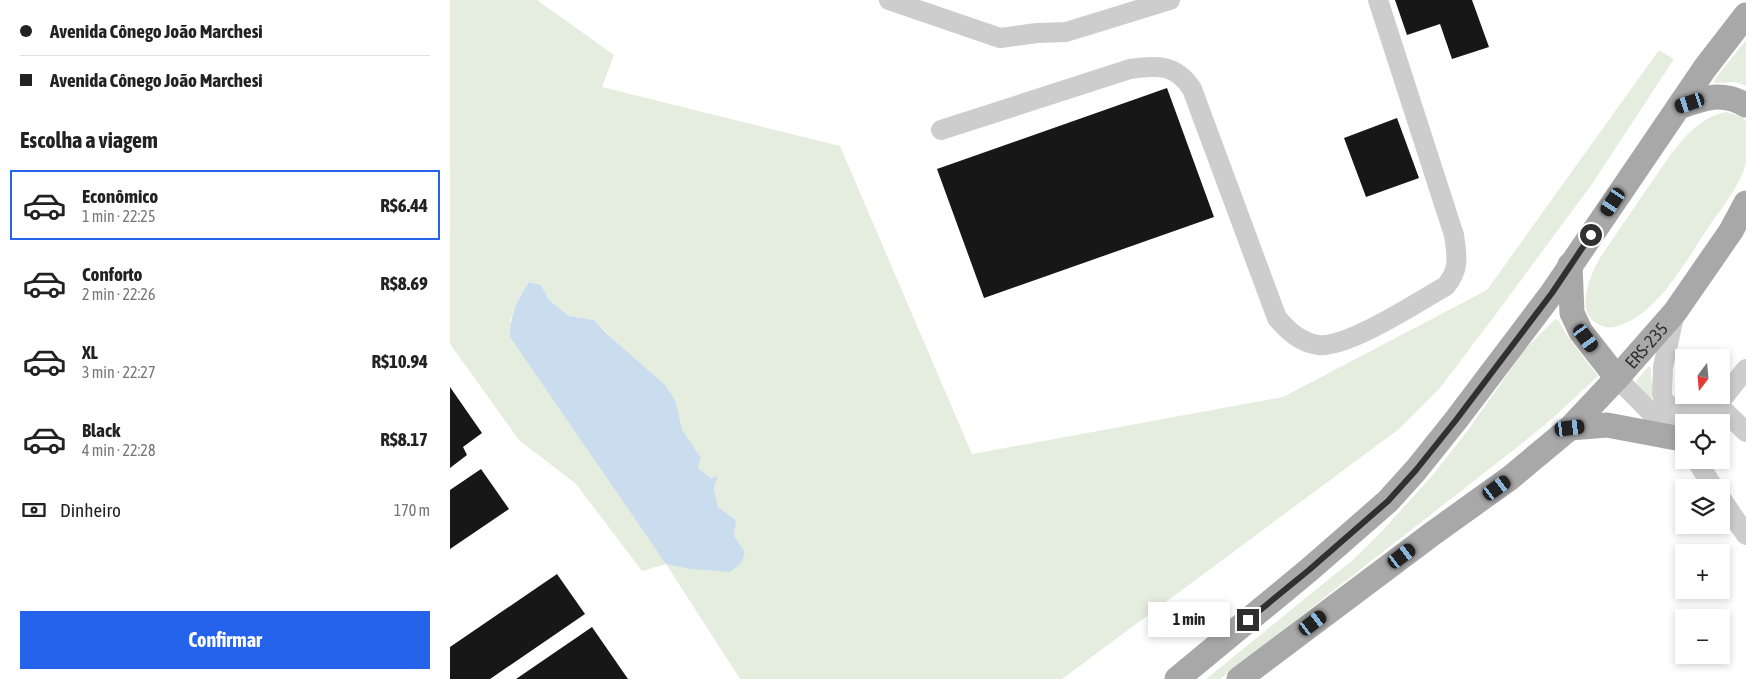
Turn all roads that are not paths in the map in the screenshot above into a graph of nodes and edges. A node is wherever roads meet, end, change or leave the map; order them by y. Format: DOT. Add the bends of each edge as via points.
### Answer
graph roads {
  1 [pos="889,0"];
  2 [pos="1170,0"];
  3 [pos="1378,0"];
  4 [pos="1746,15"];
  5 [pos="1746,105"];
  6 [pos="1679,106"];
  7 [pos="940,130"];
  8 [pos="1746,203"];
  9 [pos="1739,230"];
  10 [pos="1570,265"];
  11 [pos="1674,312"];
  12 [pos="1745,374"];
  13 [pos="1617,378"];
  14 [pos="1730,390"];
  15 [pos="1717,404"];
  16 [pos="1665,407"];
  17 [pos="1710,414"];
  18 [pos="1570,428"];
  19 [pos="1675,430"];
  20 [pos="1746,432"];
  21 [pos="1675,436"];
  22 [pos="1675,440"];
  23 [pos="1730,511"];
  24 [pos="1746,535"];
  25 [pos="1177,679"];
  26 [pos="1239,679"];
  1 -- 2 [label="street" via="1000,38 1066,32"];
  3 -- 7 [label="street" via="1454,235 1456,266 1454,276 1446,286 1354,338 1337,344 1319,345 1304,340 1290,333 1277,318 1192,89 1186,78 1174,71 1155,67 1130,69"];
  4 -- 6 [label="main road"];
  5 -- 6 [label="main road" via="1712,96"];
  6 -- 10 [label="main road"];
  8 -- 9 [label="main road, ERS-235"];
  9 -- 11 [label="main road, ERS-235"];
  10 -- 13 [label="main road" via="1572,313 1581,332"];
  10 -- 25 [label="main road" via="1456,420 1388,501"];
  11 -- 13 [label="main road, ERS-235"];
  11 -- 16 [label="street" via="1663,367"];
  12 -- 14 [label="street"];
  13 -- 18 [label="main road, ERS-235"];
  13 -- 21 [label="street"];
  15 -- 16 [label="street"];
  15 -- 17 [label="street"];
  15 -- 20 [label="street"];
  16 -- 19 [label="street"];
  18 -- 22 [label="main road" via="1607,425"];
  18 -- 26 [label="main road, ERS-235" via="1510,478"];
  23 -- 24 [label="street"];
}
